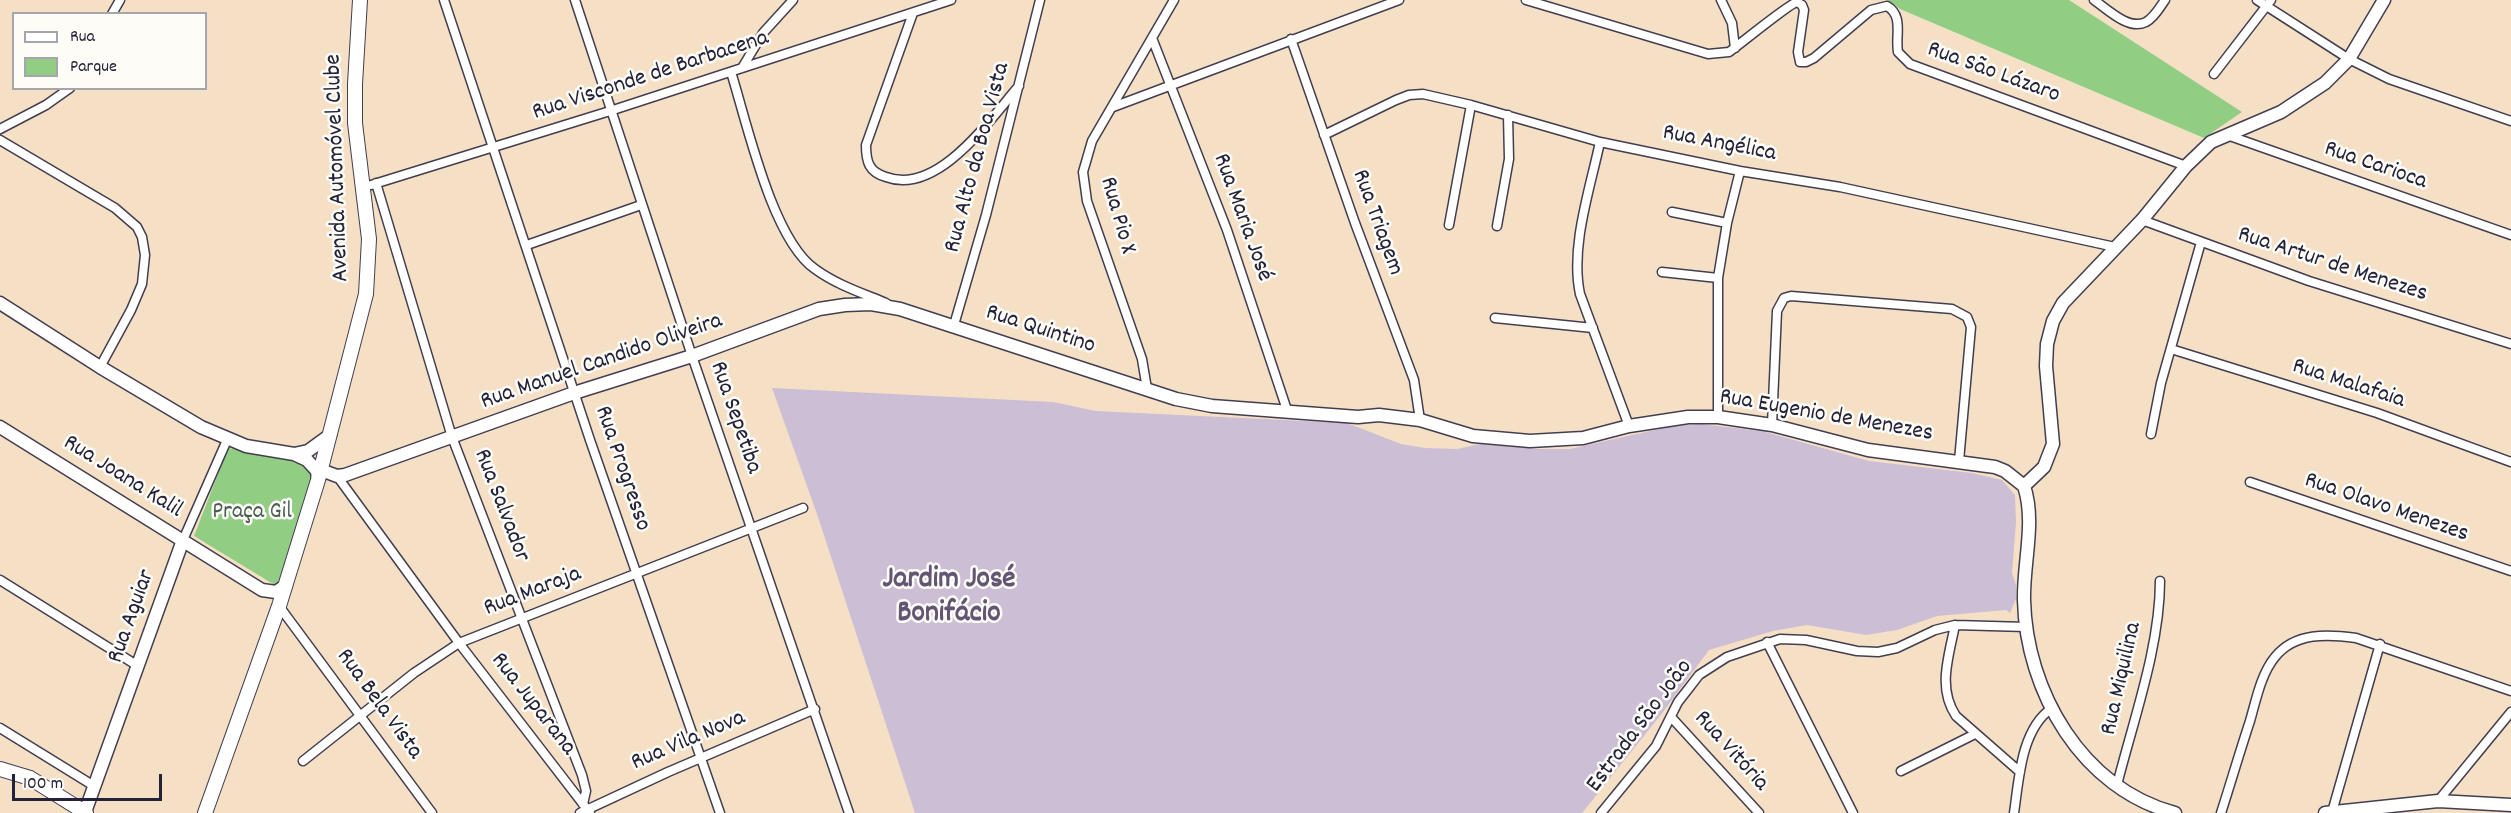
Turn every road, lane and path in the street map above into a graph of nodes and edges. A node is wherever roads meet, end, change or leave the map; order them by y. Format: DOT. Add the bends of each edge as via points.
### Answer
graph roads {
  1 [pos="360,0"];
  2 [pos="444,0"];
  3 [pos="575,0"];
  4 [pos="793,0"];
  5 [pos="951,0"];
  6 [pos="1040,0"];
  7 [pos="1174,0"];
  8 [pos="1399,0"];
  9 [pos="1526,0"];
  10 [pos="1721,0"];
  11 [pos="2094,0"];
  12 [pos="2165,0"];
  13 [pos="2257,0"];
  14 [pos="2384,0"];
  15 [pos="1797,1"];
  16 [pos="2269,3"];
  17 [pos="913,13"];
  18 [pos="1152,38"];
  19 [pos="1291,39"];
  20 [pos="1735,48"];
  21 [pos="2349,59"];
  22 [pos="742,68"];
  23 [pos="731,72"];
  24 [pos="2214,74"];
  25 [pos="1170,84"];
  26 [pos="1019,86"];
  27 [pos="67,90"];
  28 [pos="1471,105"];
  29 [pos="1113,107"];
  30 [pos="610,111"];
  31 [pos="1508,115"];
  32 [pos="2511,121"];
  33 [pos="0,129"];
  34 [pos="1324,135"];
  35 [pos="2227,135"];
  36 [pos="0,140"];
  37 [pos="1600,142"];
  38 [pos="492,149"];
  39 [pos="2187,166"];
  40 [pos="1740,171"];
  41 [pos="369,185"];
  42 [pos="641,205"];
  43 [pos="1672,212"];
  44 [pos="2142,220"];
  45 [pos="1727,223"];
  46 [pos="1449,225"];
  47 [pos="1497,226"];
  48 [pos="2511,235"];
  49 [pos="2201,242"];
  50 [pos="527,245"];
  51 [pos="2115,247"];
  52 [pos="1662,272"];
  53 [pos="1718,278"];
  54 [pos="0,303"];
  55 [pos="900,309"];
  56 [pos="1495,318"];
  57 [pos="954,325"];
  58 [pos="1593,328"];
  59 [pos="2511,344"];
  60 [pos="2171,349"];
  61 [pos="692,356"];
  62 [pos="100,367"];
  63 [pos="1147,389"];
  64 [pos="574,393"];
  65 [pos="1288,413"];
  66 [pos="1718,417"];
  67 [pos="1420,420"];
  68 [pos="1772,425"];
  69 [pos="1629,426"];
  70 [pos="0,427"];
  71 [pos="2151,434"];
  72 [pos="330,435"];
  73 [pos="1473,436"];
  74 [pos="452,437"];
  75 [pos="227,440"];
  76 [pos="294,454"];
  77 [pos="1959,461"];
  78 [pos="2511,462"];
  79 [pos="320,475"];
  80 [pos="337,476"];
  81 [pos="2250,482"];
  82 [pos="2024,486"];
  83 [pos="802,508"];
  84 [pos="752,528"];
  85 [pos="183,540"];
  86 [pos="2511,571"];
  87 [pos="636,573"];
  88 [pos="0,580"];
  89 [pos="2160,581"];
  90 [pos="285,586"];
  91 [pos="279,606"];
  92 [pos="523,619"];
  93 [pos="291,622"];
  94 [pos="273,623"];
  95 [pos="1955,625"];
  96 [pos="2026,627"];
  97 [pos="1767,642"];
  98 [pos="459,643"];
  99 [pos="2380,644"];
  100 [pos="138,666"];
  101 [pos="2511,691"];
  102 [pos="2052,708"];
  103 [pos="815,709"];
  104 [pos="2511,712"];
  105 [pos="361,714"];
  106 [pos="1671,717"];
  107 [pos="0,728"];
  108 [pos="1975,734"];
  109 [pos="700,759"];
  110 [pos="303,761"];
  111 [pos="0,769"];
  112 [pos="1901,771"];
  113 [pos="2020,772"];
  114 [pos="2117,784"];
  115 [pos="94,786"];
  116 [pos="2438,801"];
  117 [pos="2511,805"];
  118 [pos="585,810"];
  119 [pos="2329,812"];
  120 [pos="86,813"];
  121 [pos="205,813"];
  122 [pos="432,813"];
  123 [pos="720,813"];
  124 [pos="849,813"];
  125 [pos="1601,813"];
  126 [pos="1759,813"];
  127 [pos="1853,813"];
  128 [pos="2014,813"];
  129 [pos="2175,813"];
  130 [pos="2221,813"];
  1 -- 41 [label="main road, Avenida Automóvel Clube" via="356,123"];
  2 -- 38 [label="street, Rua Progresso"];
  3 -- 30 [label="street, Rua Sepetiba"];
  4 -- 22 [label="street" via="763,33"];
  5 -- 17 [label="street, Rua Visconde de Barbacena"];
  6 -- 26 [label="street, Rua Alto da Boa Vista"];
  7 -- 18 [label="street, Rua Pio X"];
  8 -- 19 [label="street"];
  9 -- 20 [label="street" via="1708,54"];
  10 -- 20 [label="street" via="1732,23"];
  11 -- 12 [label="street" via="2127,22 2137,24 2146,22"];
  13 -- 16 [label="street"];
  14 -- 21 [label="main road"];
  15 -- 20 [label="street"];
  15 -- 39 [label="street, Rua São Lázaro" via="1804,10 1800,62 1814,58 1870,10 1887,6 1897,18 1898,52 1910,64"];
  16 -- 21 [label="street"];
  16 -- 24 [label="street"];
  17 -- 22 [label="street, Rua Visconde de Barbacena"];
  17 -- 26 [label="street" via="866,145 866,159 879,175 905,181 942,167"];
  18 -- 25 [label="street, Rua Maria José"];
  18 -- 29 [label="street, Rua Pio X"];
  19 -- 25 [label="street"];
  19 -- 34 [label="street, Rua Triagem"];
  21 -- 32 [label="street" via="2389,79"];
  21 -- 35 [label="main road" via="2303,99"];
  22 -- 23 [label="street, Rua Visconde de Barbacena"];
  23 -- 30 [label="street, Rua Visconde de Barbacena"];
  23 -- 55 [label="street, Rua Quintino" via="770,197 797,253 838,283"];
  25 -- 29 [label="street"];
  25 -- 65 [label="street, Rua Maria José" via="1227,230"];
  26 -- 57 [label="street, Rua Alto da Boa Vista"];
  27 -- 33 [label="street"];
  28 -- 31 [label="street, Rua Angélica"];
  28 -- 34 [label="street, Rua Angélica" via="1423,94 1409,95"];
  28 -- 46 [label="street"];
  29 -- 63 [label="street, Rua Pio X" via="1086,156 1084,186 1142,359"];
  30 -- 38 [label="street, Rua Visconde de Barbacena"];
  30 -- 42 [label="street, Rua Sepetiba"];
  31 -- 37 [label="street, Rua Angélica"];
  31 -- 47 [label="street" via="1509,159"];
  34 -- 67 [label="street, Rua Triagem" via="1414,380"];
  35 -- 39 [label="main road" via="2211,142"];
  35 -- 48 [label="street, Rua Carioca"];
  36 -- 62 [label="street" via="115,208 137,227 142,237 142,284"];
  37 -- 40 [label="street, Rua Angélica"];
  37 -- 58 [label="street" via="1576,266 1580,294"];
  38 -- 41 [label="street, Rua Visconde de Barbacena"];
  38 -- 50 [label="street, Rua Progresso"];
  39 -- 44 [label="main road"];
  40 -- 45 [label="street"];
  40 -- 51 [label="street, Rua Angélica" via="1840,187"];
  41 -- 72 [label="main road, Avenida Automóvel Clube" via="366,294"];
  41 -- 74 [label="street, Rua Salvador"];
  42 -- 50 [label="street"];
  42 -- 61 [label="street, Rua Sepetiba"];
  43 -- 45 [label="street"];
  44 -- 49 [label="street, Rua Artur de Menezes"];
  44 -- 51 [label="main road"];
  45 -- 53 [label="street"];
  49 -- 59 [label="street, Rua Artur de Menezes" via="2309,281"];
  49 -- 60 [label="street"];
  50 -- 64 [label="street, Rua Progresso"];
  51 -- 82 [label="main road" via="2063,303 2053,321 2046,366 2053,444 2044,467"];
  52 -- 53 [label="street"];
  53 -- 66 [label="street"];
  54 -- 62 [label="main road"];
  55 -- 57 [label="main road, Rua Quintino"];
  55 -- 61 [label="main road, Rua Manuel Candido Oliveira" via="871,304 819,309"];
  56 -- 58 [label="street"];
  57 -- 63 [label="main road, Rua Quintino"];
  58 -- 69 [label="street"];
  60 -- 71 [label="street"];
  60 -- 78 [label="street, Rua Malafaia" via="2377,413"];
  61 -- 64 [label="main road, Rua Manuel Candido Oliveira"];
  61 -- 84 [label="street, Rua Sepetiba"];
  62 -- 75 [label="main road"];
  63 -- 65 [label="main road, Rua Quintino" via="1212,406"];
  64 -- 74 [label="main road, Rua Manuel Candido Oliveira"];
  64 -- 87 [label="street, Rua Progresso"];
  65 -- 67 [label="main road, Rua Quintino"];
  66 -- 68 [label="main road, Rua Eugenio de Menezes"];
  66 -- 69 [label="main road, Rua Eugenio de Menezes" via="1688,417"];
  67 -- 73 [label="main road, Rua Quintino"];
  68 -- 77 [label="main road, Rua Eugenio de Menezes" via="1868,450"];
  68 -- 77 [label="street" via="1777,311 1784,298 1952,309 1967,317 1971,327"];
  69 -- 73 [label="main road, Rua Eugenio de Menezes" via="1558,440"];
  70 -- 85 [label="main road, Rua Joana Kalil"];
  72 -- 76 [label="main road" via="308,451"];
  72 -- 79 [label="main road, Avenida Automóvel Clube"];
  74 -- 80 [label="main road, Rua Manuel Candido Oliveira"];
  74 -- 92 [label="street, Rua Salvador"];
  75 -- 76 [label="main road"];
  75 -- 85 [label="street, Rua Aguiar"];
  76 -- 79 [label="main road" via="313,464"];
  77 -- 82 [label="main road, Rua Eugenio de Menezes" via="1995,467"];
  79 -- 80 [label="main road"];
  79 -- 90 [label="main road, Avenida Automóvel Clube"];
  80 -- 98 [label="street, Rua Juparana"];
  81 -- 86 [label="street, Rua Olavo Menezes"];
  82 -- 96 [label="main road" via="2029,520 2024,582"];
  83 -- 84 [label="street, Rua Maraja"];
  84 -- 87 [label="street, Rua Maraja"];
  84 -- 103 [label="street, Rua Sepetiba"];
  85 -- 90 [label="main road, Rua Joana Kalil" via="262,590 276,592"];
  85 -- 100 [label="main road, Rua Aguiar"];
  87 -- 92 [label="street, Rua Maraja"];
  87 -- 109 [label="street, Rua Progresso"];
  88 -- 100 [label="street"];
  89 -- 114 [label="street, Rua Miquilina" via="2151,651"];
  90 -- 91 [label="main road, Avenida Automóvel Clube"];
  91 -- 93 [label="street, Rua Bela Vista"];
  91 -- 94 [label="main road, Avenida Automóvel Clube"];
  92 -- 98 [label="street, Rua Maraja"];
  92 -- 118 [label="street, Rua Salvador" via="585,786"];
  93 -- 94 [label="street"];
  93 -- 105 [label="street, Rua Bela Vista"];
  94 -- 121 [label="main road, Avenida Automóvel Clube"];
  95 -- 96 [label="street, Estrada São João"];
  95 -- 97 [label="street, Estrada São João" via="1878,652 1792,639"];
  95 -- 108 [label="street" via="1946,695 1956,716"];
  96 -- 102 [label="main road" via="2030,654"];
  97 -- 106 [label="street, Estrada São João" via="1712,665 1689,688"];
  97 -- 127 [label="street"];
  98 -- 105 [label="street, Rua Maraja"];
  98 -- 118 [label="street, Rua Juparana"];
  99 -- 101 [label="street"];
  99 -- 119 [label="street"];
  99 -- 130 [label="street" via="2330,634 2309,636 2276,656 2262,681"];
  100 -- 115 [label="main road, Rua Aguiar"];
  102 -- 113 [label="street" via="2033,730"];
  102 -- 114 [label="main road" via="2074,745"];
  103 -- 109 [label="street, Rua Vila Nova"];
  103 -- 124 [label="street, Rua Sepetiba"];
  104 -- 116 [label="street"];
  105 -- 110 [label="street, Rua Maraja"];
  105 -- 122 [label="street, Rua Bela Vista"];
  106 -- 125 [label="street, Estrada São João" via="1656,746"];
  106 -- 126 [label="street, Rua Vitória"];
  107 -- 115 [label="street"];
  108 -- 112 [label="street"];
  108 -- 113 [label="street"];
  109 -- 118 [label="street, Rua Vila Nova"];
  109 -- 123 [label="street, Rua Progresso"];
  111 -- 120 [label="main road" via="30,778"];
  113 -- 128 [label="street"];
  114 -- 129 [label="main road" via="2136,798"];
  115 -- 120 [label="main road, Rua Aguiar"];
  116 -- 117 [label="main road"];
  116 -- 119 [label="main road"];
}
